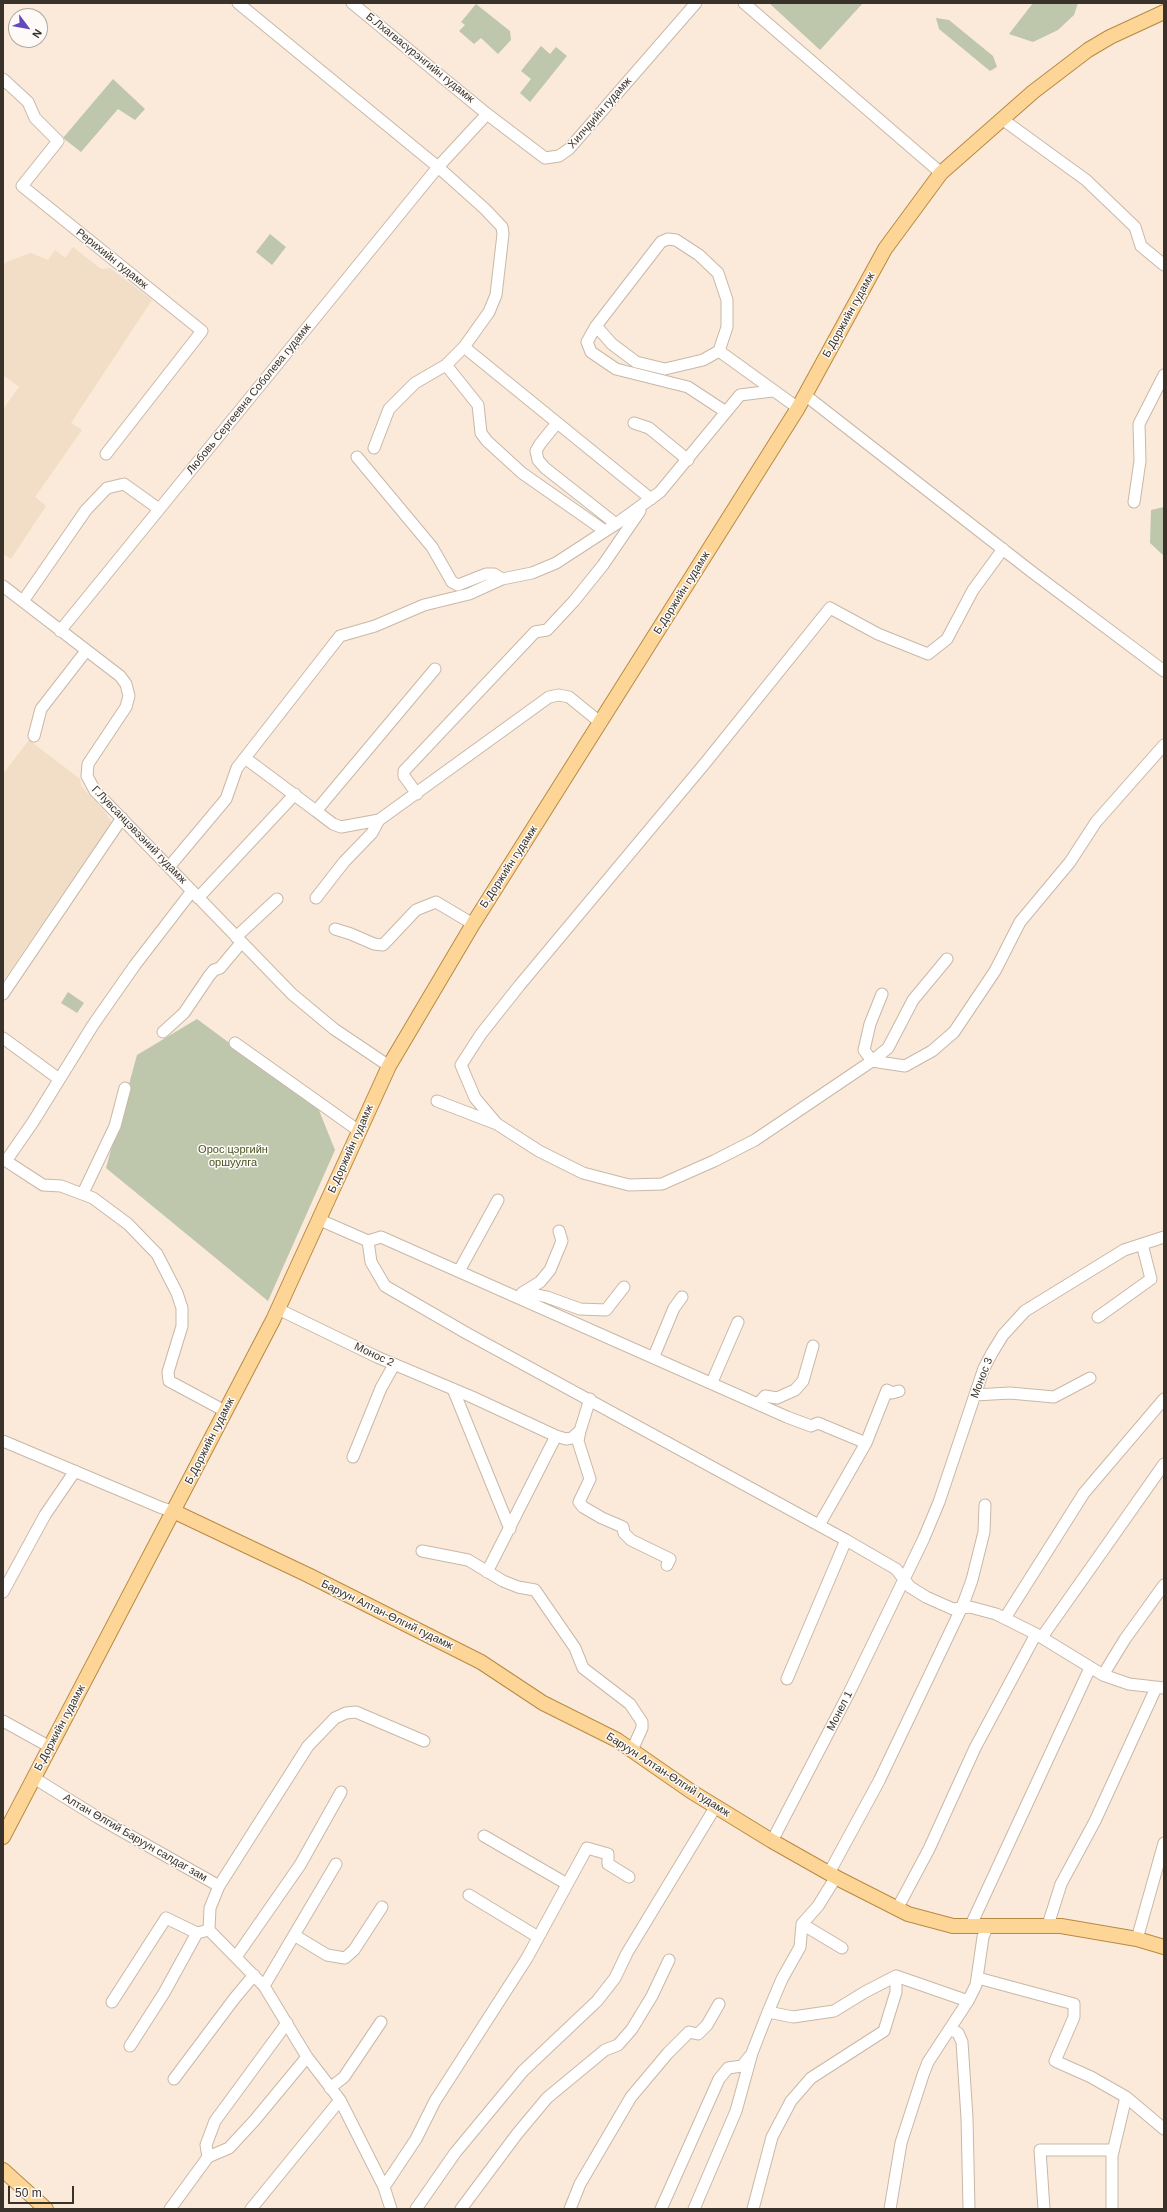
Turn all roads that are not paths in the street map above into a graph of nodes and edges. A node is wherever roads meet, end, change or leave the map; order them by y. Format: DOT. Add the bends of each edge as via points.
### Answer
graph roads {
  1 [pos="238,3"];
  2 [pos="352,3"];
  3 [pos="696,3"];
  4 [pos="744,3"];
  5 [pos="252,7"];
  6 [pos="1164,12"];
  7 [pos="3,79"];
  8 [pos="487,114"];
  9 [pos="1002,119"];
  10 [pos="438,167"];
  11 [pos="941,173"];
  12 [pos="1164,265"];
  13 [pos="596,326"];
  14 [pos="464,347"];
  15 [pos="719,351"];
  16 [pos="446,365"];
  17 [pos="1164,375"];
  18 [pos="772,391"];
  19 [pos="805,395"];
  20 [pos="798,408"];
  21 [pos="726,412"];
  22 [pos="557,423"];
  23 [pos="634,424"];
  24 [pos="374,448"];
  25 [pos="106,454"];
  26 [pos="357,457"];
  27 [pos="688,460"];
  28 [pos="648,502"];
  29 [pos="1134,502"];
  30 [pos="159,509"];
  31 [pos="616,524"];
  32 [pos="605,531"];
  33 [pos="1003,549"];
  34 [pos="502,579"];
  35 [pos="3,586"];
  36 [pos="23,601"];
  37 [pos="60,631"];
  38 [pos="86,650"];
  39 [pos="435,669"];
  40 [pos="1164,671"];
  41 [pos="601,723"];
  42 [pos="34,736"];
  43 [pos="1164,745"];
  44 [pos="245,758"];
  45 [pos="295,794"];
  46 [pos="417,794"];
  47 [pos="316,811"];
  48 [pos="122,818"];
  49 [pos="379,820"];
  50 [pos="169,867"];
  51 [pos="195,895"];
  52 [pos="277,898"];
  53 [pos="316,898"];
  54 [pos="473,924"];
  55 [pos="335,929"];
  56 [pos="239,940"];
  57 [pos="947,959"];
  58 [pos="3,994"];
  59 [pos="882,994"];
  60 [pos="163,1032"];
  61 [pos="3,1038"];
  62 [pos="235,1043"];
  63 [pos="872,1061"];
  64 [pos="389,1066"];
  65 [pos="58,1079"];
  66 [pos="125,1088"];
  67 [pos="437,1101"];
  68 [pos="497,1124"];
  69 [pos="359,1131"];
  70 [pos="4,1160"];
  71 [pos="83,1193"];
  72 [pos="498,1200"];
  73 [pos="320,1220"];
  74 [pos="559,1231"];
  75 [pos="1164,1237"];
  76 [pos="368,1241"];
  77 [pos="1142,1244"];
  78 [pos="459,1271"];
  79 [pos="624,1287"];
  80 [pos="520,1294"];
  81 [pos="682,1297"];
  82 [pos="278,1309"];
  83 [pos="1098,1317"];
  84 [pos="738,1322"];
  85 [pos="813,1346"];
  86 [pos="654,1356"];
  87 [pos="394,1365"];
  88 [pos="1090,1378"];
  89 [pos="712,1382"];
  90 [pos="453,1389"];
  91 [pos="898,1391"];
  92 [pos="975,1395"];
  93 [pos="1164,1398"];
  94 [pos="590,1399"];
  95 [pos="759,1404"];
  96 [pos="225,1411"];
  97 [pos="580,1432"];
  98 [pos="556,1436"];
  99 [pos="3,1441"];
  100 [pos="866,1443"];
  101 [pos="353,1457"];
  102 [pos="1164,1464"];
  103 [pos="75,1471"];
  104 [pos="985,1505"];
  105 [pos="173,1511"];
  106 [pos="819,1525"];
  107 [pos="510,1528"];
  108 [pos="846,1540"];
  109 [pos="422,1551"];
  110 [pos="668,1565"];
  111 [pos="487,1572"];
  112 [pos="904,1578"];
  113 [pos="1164,1585"];
  114 [pos="3,1592"];
  115 [pos="962,1607"];
  116 [pos="1005,1618"];
  117 [pos="1039,1636"];
  118 [pos="1090,1668"];
  119 [pos="1103,1675"];
  120 [pos="787,1679"];
  121 [pos="1160,1688"];
  122 [pos="3,1721"];
  123 [pos="424,1741"];
  124 [pos="50,1747"];
  125 [pos="632,1750"];
  126 [pos="34,1778"];
  127 [pos="341,1792"];
  128 [pos="716,1806"];
  129 [pos="484,1836"];
  130 [pos="3,1837"];
  131 [pos="772,1841"];
  132 [pos="1164,1843"];
  133 [pos="336,1864"];
  134 [pos="832,1875"];
  135 [pos="629,1877"];
  136 [pos="567,1884"];
  137 [pos="219,1886"];
  138 [pos="469,1895"];
  139 [pos="382,1907"];
  140 [pos="897,1909"];
  141 [pos="802,1924"];
  142 [pos="1048,1925"];
  143 [pos="970,1927"];
  144 [pos="987,1928"];
  145 [pos="209,1930"];
  146 [pos="197,1934"];
  147 [pos="294,1935"];
  148 [pos="538,1938"];
  149 [pos="1137,1939"];
  150 [pos="1164,1947"];
  151 [pos="842,1948"];
  152 [pos="236,1957"];
  153 [pos="669,1960"];
  154 [pos="254,1975"];
  155 [pos="896,1976"];
  156 [pos="978,1978"];
  157 [pos="264,1986"];
  158 [pos="968,2001"];
  159 [pos="112,2002"];
  160 [pos="719,2004"];
  161 [pos="768,2012"];
  162 [pos="381,2022"];
  163 [pos="288,2023"];
  164 [pos="950,2029"];
  165 [pos="130,2046"];
  166 [pos="752,2053"];
  167 [pos="306,2057"];
  168 [pos="174,2079"];
  169 [pos="330,2088"];
  170 [pos="1126,2096"];
  171 [pos="340,2100"];
  172 [pos="1164,2129"];
  173 [pos="1113,2150"];
  174 [pos="208,2157"];
  175 [pos="3,2170"];
  176 [pos="384,2187"];
  177 [pos="46,2209"];
  178 [pos="170,2209"];
  179 [pos="251,2209"];
  180 [pos="390,2209"];
  181 [pos="416,2209"];
  182 [pos="461,2209"];
  183 [pos="570,2209"];
  184 [pos="661,2209"];
  185 [pos="694,2209"];
  186 [pos="753,2209"];
  187 [pos="890,2209"];
  188 [pos="969,2209"];
  189 [pos="1044,2209"];
  190 [pos="1112,2209"];
  1 -- 5 [label="street"];
  2 -- 8 [label="street, Б.Лхагвасүрэнгийн гудамж"];
  3 -- 8 [label="street, Хилчдийн гудамж" via="569,149 559,156 545,158"];
  4 -- 11 [label="street"];
  5 -- 10 [label="street"];
  6 -- 9 [label="main road, Б.Доржийн гудамж" via="1088,50"];
  7 -- 25 [label="street, Рерихийн гудамж" via="28,102 35,118 58,141 22,186 202,331"];
  8 -- 10 [label="street, Любовь Сергеевна Соболева гудамж"];
  9 -- 11 [label="main road, Б.Доржийн гудамж"];
  9 -- 12 [label="street" via="1086,180 1135,227 1142,246"];
  10 -- 14 [label="street" via="502,227 494,303"];
  10 -- 30 [label="street, Любовь Сергеевна Соболева гудамж"];
  11 -- 19 [label="main road, Б.Доржийн гудамж" via="885,249"];
  13 -- 15 [label="street" via="612,344 636,362 665,369 703,360"];
  13 -- 15 [label="street" via="661,242 668,239 676,240 699,255 718,273 727,300 728,328"];
  13 -- 21 [label="street" via="587,342 589,347 616,369 688,387"];
  14 -- 16 [label="street"];
  14 -- 22 [label="street"];
  15 -- 18 [label="street"];
  16 -- 24 [label="street" via="415,383 389,409"];
  16 -- 32 [label="street" via="478,405 481,433 487,441 522,472"];
  17 -- 29 [label="street" via="1139,424 1140,461"];
  18 -- 20 [label="street"];
  18 -- 21 [label="street" via="743,393"];
  19 -- 20 [label="main road, Б.Доржийн гудамж"];
  19 -- 33 [label="street"];
  20 -- 41 [label="main road, Б.Доржийн гудамж"];
  21 -- 27 [label="street"];
  22 -- 28 [label="street"];
  22 -- 31 [label="street" via="536,451 538,460"];
  23 -- 27 [label="street" via="649,428"];
  26 -- 34 [label="street" via="432,547 452,582 458,585 486,574 494,574"];
  27 -- 28 [label="street" via="670,482"];
  28 -- 31 [label="street"];
  28 -- 46 [label="street" via="574,601 547,630 535,632 404,771 404,776"];
  30 -- 36 [label="street" via="124,484 107,488 86,510"];
  30 -- 37 [label="street, Любовь Сергеевна Соболева гудамж"];
  31 -- 32 [label="street"];
  32 -- 34 [label="street" via="556,563 532,573"];
  33 -- 40 [label="street"];
  33 -- 68 [label="street" via="973,590 947,639 928,654 878,634 830,608 481,1034 461,1065 476,1098"];
  34 -- 44 [label="street" via="469,594 424,605 368,628 342,634"];
  35 -- 36 [label="street, Г.Лувсанцэвээний гудамж"];
  36 -- 37 [label="street, Г.Лувсанцэвээний гудамж"];
  37 -- 38 [label="street, Г.Лувсанцэвээний гудамж"];
  38 -- 42 [label="street" via="41,709"];
  38 -- 48 [label="street, Г.Лувсанцэвээний гудамж" via="120,676 129,692 125,710 91,757 87,771 93,788"];
  39 -- 47 [label="street"];
  41 -- 46 [label="street" via="569,697 549,697"];
  41 -- 54 [label="main road, Б.Доржийн гудамж"];
  43 -- 63 [label="street" via="1096,822 1070,862 1020,922 996,971 954,1032 932,1051 905,1066"];
  44 -- 45 [label="street"];
  44 -- 50 [label="street" via="235,772 226,799"];
  45 -- 47 [label="street"];
  45 -- 51 [label="street"];
  46 -- 49 [label="street"];
  47 -- 49 [label="street" via="341,827"];
  48 -- 50 [label="street, Г.Лувсанцэвээний гудамж"];
  48 -- 58 [label="street"];
  49 -- 53 [label="street" via="372,833 344,862"];
  50 -- 51 [label="street, Г.Лувсанцэвээний гудамж"];
  51 -- 56 [label="street, Г.Лувсанцэвээний гудамж"];
  51 -- 65 [label="street" via="135,965"];
  52 -- 56 [label="street"];
  54 -- 55 [label="street" via="436,902 416,910 383,945"];
  54 -- 64 [label="main road, Б.Доржийн гудамж"];
  56 -- 60 [label="street" via="184,1013"];
  56 -- 64 [label="street, Г.Лувсанцэвээний гудамж" via="292,994 334,1029"];
  57 -- 63 [label="street" via="913,1000 888,1048"];
  59 -- 63 [label="street" via="870,1024 864,1050"];
  61 -- 65 [label="street"];
  62 -- 69 [label="street"];
  63 -- 68 [label="street" via="755,1140 662,1184 629,1185 583,1173 539,1151"];
  64 -- 69 [label="main road, Б.Доржийн гудамж"];
  65 -- 70 [label="street" via="33,1122"];
  66 -- 71 [label="street" via="115,1126"];
  67 -- 68 [label="street"];
  69 -- 73 [label="main road, Б.Доржийн гудамж"];
  70 -- 71 [label="street" via="43,1185 61,1186"];
  71 -- 96 [label="street" via="128,1224 157,1254 177,1293 182,1308 182,1326 168,1372 169,1381"];
  72 -- 78 [label="street"];
  73 -- 76 [label="street"];
  73 -- 82 [label="main road, Б.Доржийн гудамж"];
  74 -- 80 [label="street" via="562,1240 550,1270 540,1282"];
  75 -- 77 [label="street, Монос 3"];
  76 -- 78 [label="street" via="381,1237"];
  76 -- 94 [label="street" via="371,1262 386,1286 468,1334"];
  77 -- 83 [label="street" via="1151,1279"];
  77 -- 92 [label="street, Монос 3" via="1124,1250 1025,1311 1003,1335 992,1352"];
  78 -- 80 [label="street"];
  79 -- 80 [label="street" via="606,1310 580,1308 547,1297"];
  80 -- 86 [label="street"];
  81 -- 86 [label="street" via="674,1308"];
  82 -- 87 [label="street, Монос 2"];
  82 -- 96 [label="main road, Б.Доржийн гудамж"];
  84 -- 89 [label="street"];
  85 -- 95 [label="street" via="803,1381 795,1390 777,1398 765,1396"];
  86 -- 89 [label="street"];
  87 -- 90 [label="street, Монос 2"];
  87 -- 101 [label="street" via="381,1388"];
  88 -- 92 [label="street" via="1054,1397 1010,1393"];
  89 -- 95 [label="street"];
  90 -- 98 [label="street, Монос 2"];
  90 -- 107 [label="street"];
  91 -- 100 [label="street" via="892,1393 887,1390"];
  92 -- 112 [label="street, Монос 3" via="939,1502"];
  93 -- 116 [label="street" via="1084,1493"];
  94 -- 97 [label="street"];
  94 -- 106 [label="street" via="772,1502"];
  95 -- 100 [label="street" via="811,1426 818,1423"];
  96 -- 105 [label="main road, Б.Доржийн гудамж"];
  97 -- 98 [label="street" via="572,1438"];
  97 -- 110 [label="street" via="578,1441 590,1479 579,1502 602,1518 623,1527 624,1533 631,1540 670,1559"];
  98 -- 107 [label="street"];
  99 -- 103 [label="street"];
  100 -- 106 [label="street"];
  102 -- 117 [label="street"];
  103 -- 105 [label="street"];
  103 -- 114 [label="street" via="45,1515"];
  104 -- 115 [label="street" via="984,1532"];
  105 -- 124 [label="main road, Б.Доржийн гудамж"];
  105 -- 125 [label="main road, Баруун Алтан-Өлгий гудамж" via="459,1650 495,1670 543,1703"];
  106 -- 108 [label="street"];
  107 -- 111 [label="street"];
  108 -- 112 [label="street" via="896,1569"];
  108 -- 120 [label="street"];
  109 -- 111 [label="street" via="468,1560"];
  111 -- 125 [label="street" via="518,1587 535,1590 575,1648 583,1668 630,1704 642,1722 642,1728"];
  112 -- 115 [label="street" via="910,1587 937,1603 953,1609"];
  112 -- 131 [label="street, Монел 1" via="849,1693"];
  113 -- 119 [label="street"];
  115 -- 116 [label="street" via="981,1609"];
  115 -- 134 [label="street"];
  116 -- 117 [label="street"];
  117 -- 118 [label="street"];
  117 -- 140 [label="street" via="975,1748 929,1849"];
  118 -- 119 [label="street"];
  118 -- 143 [label="street"];
  119 -- 121 [label="street" via="1129,1684"];
  121 -- 142 [label="street" via="1061,1884"];
  122 -- 124 [label="street"];
  123 -- 137 [label="street" via="356,1712 346,1712 335,1718 308,1746"];
  124 -- 126 [label="main road, Б.Доржийн гудамж"];
  125 -- 128 [label="main road, Баруун Алтан-Өлгий гудамж"];
  126 -- 130 [label="main road, Б.Доржийн гудамж"];
  126 -- 137 [label="street, Алтан Өлгий Баруун салдаг зам"];
  127 -- 152 [label="street" via="300,1865"];
  128 -- 131 [label="main road, Баруун Алтан-Өлгий гудамж"];
  128 -- 181 [label="street" via="627,1953 615,1978 597,2001 523,2070 455,2153"];
  129 -- 136 [label="street"];
  131 -- 134 [label="main road, Баруун Алтан-Өлгий гудамж"];
  132 -- 149 [label="street"];
  133 -- 147 [label="street"];
  134 -- 140 [label="main road, Баруун Алтан-Өлгий гудамж"];
  134 -- 141 [label="street" via="818,1906"];
  135 -- 136 [label="street" via="608,1864 608,1854 587,1848"];
  136 -- 148 [label="street"];
  137 -- 145 [label="street, Алтан Өлгий Баруун салдаг зам" via="210,1908"];
  138 -- 148 [label="street"];
  139 -- 147 [label="street" via="354,1950 345,1958 327,1955"];
  140 -- 143 [label="main road, Баруун Алтан-Өлгий гудамж" via="940,1924"];
  141 -- 151 [label="street"];
  141 -- 161 [label="street" via="800,1946"];
  142 -- 144 [label="main road, Баруун Алтан-Өлгий гудамж"];
  142 -- 149 [label="main road, Баруун Алтан-Өлгий гудамж"];
  143 -- 144 [label="main road, Баруун Алтан-Өлгий гудамж"];
  144 -- 156 [label="street" via="983,1937"];
  145 -- 146 [label="street"];
  145 -- 152 [label="street"];
  146 -- 159 [label="street" via="166,1918"];
  146 -- 165 [label="street"];
  147 -- 157 [label="street"];
  148 -- 176 [label="street"];
  149 -- 150 [label="main road, Баруун Алтан-Өлгий гудамж"];
  152 -- 154 [label="street"];
  153 -- 182 [label="street" via="652,1996 632,2029 618,2045 605,2050 547,2098"];
  154 -- 157 [label="street"];
  154 -- 168 [label="street"];
  155 -- 158 [label="street"];
  155 -- 161 [label="street" via="834,2011 793,2017"];
  155 -- 186 [label="street" via="896,1992 884,2031 811,2078 791,2101 772,2137"];
  156 -- 158 [label="street"];
  156 -- 170 [label="street" via="1074,2004 1074,2017 1055,2062 1091,2077"];
  157 -- 163 [label="street"];
  158 -- 164 [label="street"];
  160 -- 183 [label="street" via="707,2025 698,2034 689,2032 631,2097 580,2184"];
  161 -- 166 [label="street"];
  162 -- 169 [label="street" via="344,2076"];
  163 -- 167 [label="street"];
  163 -- 174 [label="street" via="215,2121 206,2145"];
  164 -- 187 [label="street" via="928,2062 923,2075 902,2143"];
  164 -- 188 [label="street" via="958,2033 962,2042"];
  166 -- 184 [label="street" via="742,2066 728,2068 719,2079"];
  166 -- 185 [label="street" via="736,2111"];
  167 -- 169 [label="street"];
  167 -- 174 [label="street" via="234,2143 229,2148"];
  169 -- 171 [label="street"];
  170 -- 172 [label="street"];
  170 -- 173 [label="street"];
  171 -- 176 [label="street"];
  171 -- 179 [label="street"];
  173 -- 189 [label="street" via="1040,2150"];
  173 -- 190 [label="street"];
  174 -- 178 [label="street"];
  175 -- 177 [label="main road"];
  176 -- 180 [label="street"];
}
